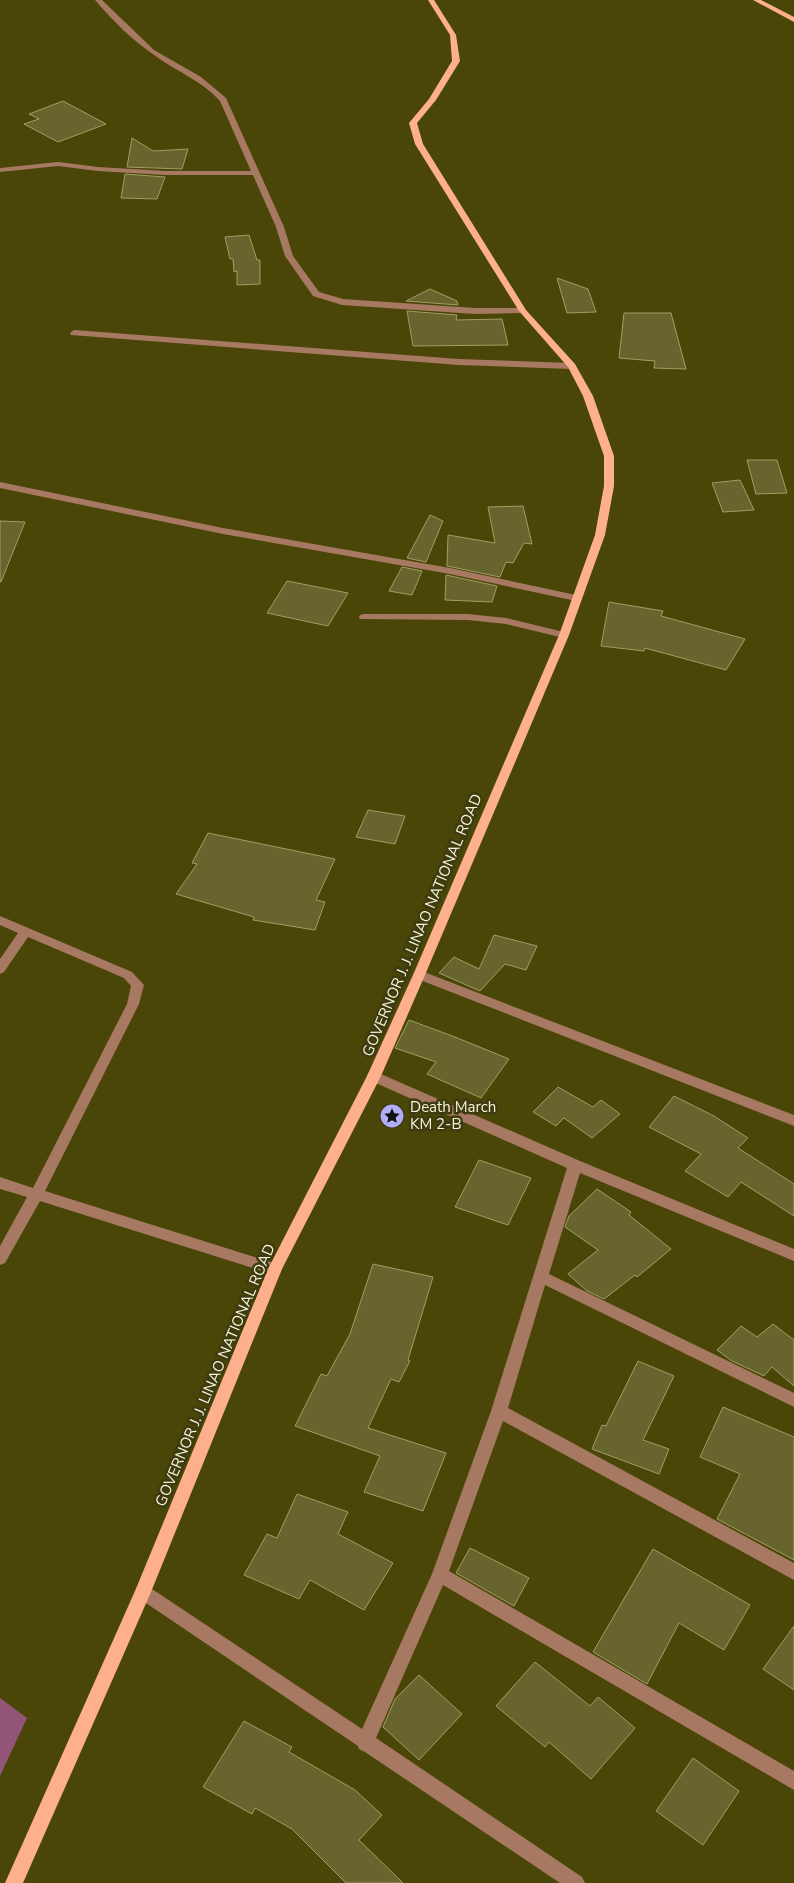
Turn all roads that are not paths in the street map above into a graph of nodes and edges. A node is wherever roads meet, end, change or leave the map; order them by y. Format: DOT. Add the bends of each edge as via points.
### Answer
graph roads {
  1 [pos="98,0"];
  2 [pos="431,0"];
  3 [pos="756,0"];
  4 [pos="794,20"];
  5 [pos="0,170"];
  6 [pos="256,173"];
  7 [pos="524,311"];
  8 [pos="74,332"];
  9 [pos="572,366"];
  10 [pos="0,485"];
  11 [pos="576,598"];
  12 [pos="364,617"];
  13 [pos="564,635"];
  14 [pos="0,920"];
  15 [pos="26,931"];
  16 [pos="0,969"];
  17 [pos="419,975"];
  18 [pos="374,1076"];
  19 [pos="794,1121"];
  20 [pos="575,1164"];
  21 [pos="0,1183"];
  22 [pos="36,1193"];
  23 [pos="794,1255"];
  24 [pos="0,1259"];
  25 [pos="274,1269"];
  26 [pos="540,1276"];
  27 [pos="794,1400"];
  28 [pos="499,1411"];
  29 [pos="794,1572"];
  30 [pos="440,1574"];
  31 [pos="144,1592"];
  32 [pos="365,1743"];
  33 [pos="794,1781"];
  34 [pos="14,1883"];
  35 [pos="576,1883"];
  1 -- 6 [label="street" via="153,52 215,90 223,100"];
  2 -- 7 [label="main road, GOVERNOR J. J. LINAO NATIONAL ROAD" via="453,35 456,60 432,100 413,123 419,144"];
  3 -- 4 [label="main road"];
  5 -- 6 [label="street" via="58,164 166,173"];
  6 -- 7 [label="street" via="280,226 289,256 316,294 342,302"];
  7 -- 9 [label="main road, GOVERNOR J. J. LINAO NATIONAL ROAD"];
  8 -- 9 [label="street" via="459,362"];
  9 -- 11 [label="main road, GOVERNOR J. J. LINAO NATIONAL ROAD" via="588,396 609,456 609,486 600,535"];
  10 -- 11 [label="street"];
  11 -- 13 [label="main road, GOVERNOR J. J. LINAO NATIONAL ROAD"];
  12 -- 13 [label="street" via="468,617"];
  13 -- 17 [label="main road, GOVERNOR J. J. LINAO NATIONAL ROAD"];
  14 -- 15 [label="street"];
  15 -- 16 [label="street"];
  15 -- 22 [label="street" via="128,975 138,984 133,1004"];
  17 -- 18 [label="main road, GOVERNOR J. J. LINAO NATIONAL ROAD"];
  17 -- 19 [label="street"];
  18 -- 20 [label="street"];
  18 -- 25 [label="main road, GOVERNOR J. J. LINAO NATIONAL ROAD"];
  20 -- 23 [label="street"];
  20 -- 26 [label="street"];
  21 -- 22 [label="street"];
  22 -- 24 [label="street"];
  22 -- 25 [label="street"];
  25 -- 31 [label="main road, GOVERNOR J. J. LINAO NATIONAL ROAD"];
  26 -- 27 [label="street"];
  26 -- 28 [label="street"];
  28 -- 29 [label="street"];
  28 -- 30 [label="street"];
  30 -- 32 [label="street"];
  30 -- 33 [label="street"];
  31 -- 32 [label="street"];
  31 -- 34 [label="main road, GOVERNOR J. J. LINAO NATIONAL ROAD"];
  32 -- 35 [label="street"];
}
